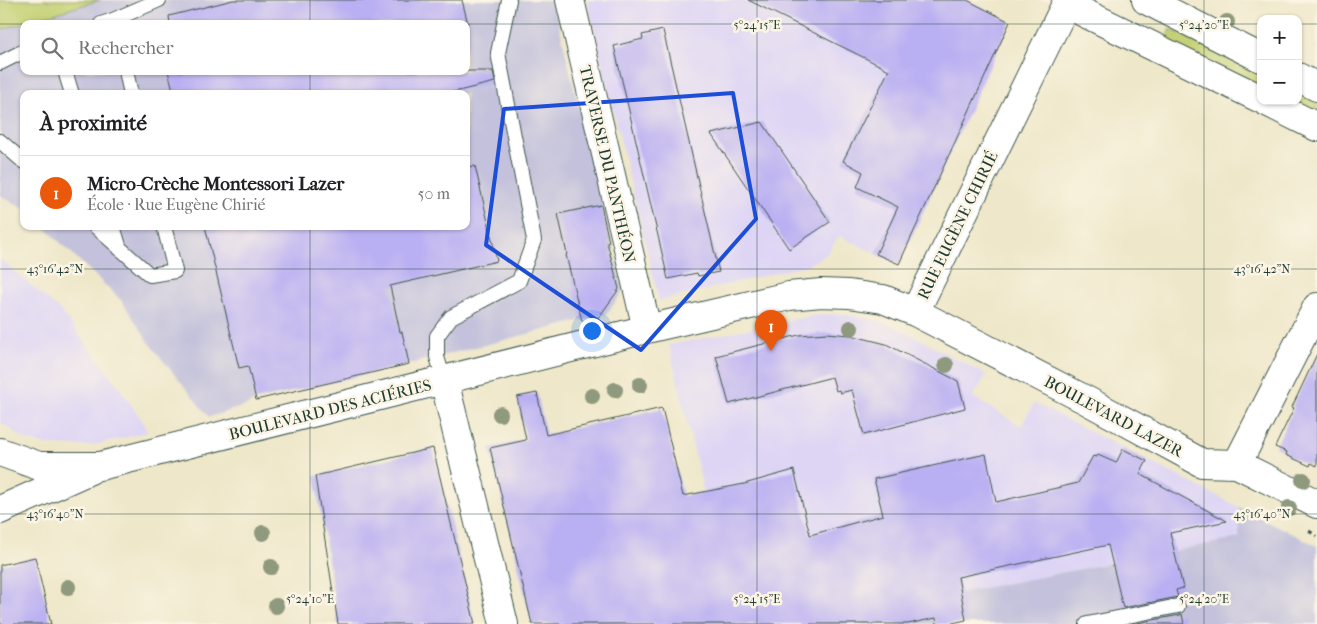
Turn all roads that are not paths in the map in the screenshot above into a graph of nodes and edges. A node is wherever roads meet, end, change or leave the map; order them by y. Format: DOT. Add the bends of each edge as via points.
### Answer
graph roads {
  1 [pos="159,0"];
  2 [pos="509,0"];
  3 [pos="570,0"];
  4 [pos="1146,0"];
  5 [pos="1067,2"];
  6 [pos="116,20"];
  7 [pos="20,53"];
  8 [pos="1257,56"];
  9 [pos="0,63"];
  10 [pos="66,75"];
  11 [pos="127,75"];
  12 [pos="1302,79"];
  13 [pos="1317,87"];
  14 [pos="71,90"];
  15 [pos="130,90"];
  16 [pos="1257,97"];
  17 [pos="1273,105"];
  18 [pos="1317,126"];
  19 [pos="0,141"];
  20 [pos="20,158"];
  21 [pos="99,230"];
  22 [pos="114,230"];
  23 [pos="165,230"];
  24 [pos="120,249"];
  25 [pos="1317,307"];
  26 [pos="915,312"];
  27 [pos="647,329"];
  28 [pos="444,380"];
  29 [pos="0,452"];
  30 [pos="1237,464"];
  31 [pos="100,466"];
  32 [pos="1317,504"];
  33 [pos="0,510"];
  34 [pos="1178,606"];
  35 [pos="504,624"];
  36 [pos="1087,624"];
  1 -- 6 [label="lane"];
  2 -- 28 [label="lane" via="498,53 534,240 520,281 451,317 437,336 437,357"];
  3 -- 27 [label="street, TRAVERSE DU PANTHÉON"];
  4 -- 8 [label="street"];
  5 -- 16 [label="street"];
  5 -- 26 [label="street, RUE EUGÈNE CHIRIÉ"];
  7 -- 9 [label="lane"];
  10 -- 14 [label="lane"];
  11 -- 15 [label="lane"];
  12 -- 13 [label="street"];
  17 -- 18 [label="street"];
  19 -- 20 [label="lane"];
  21 -- 24 [label="lane"];
  22 -- 24 [label="lane"];
  23 -- 24 [label="lane" via="175,271 150,275"];
  25 -- 30 [label="street"];
  26 -- 27 [label="street, RUE EUGÈNE CHIRIÉ" via="883,298 821,293 789,296"];
  26 -- 30 [label="street, BOULEVARD LAZER" via="1202,462"];
  27 -- 28 [label="street, RUE EUGÈNE CHIRIÉ"];
  28 -- 31 [label="street, BOULEVARD DES ACIÉRIES"];
  28 -- 35 [label="street, BOULEVARD DES ACIÉRIES"];
  29 -- 31 [label="street, BOULEVARD DES ACIÉRIES" via="39,466"];
  30 -- 32 [label="street, BOULEVARD LAZER"];
  31 -- 33 [label="street"];
  34 -- 36 [label="lane"];
}
